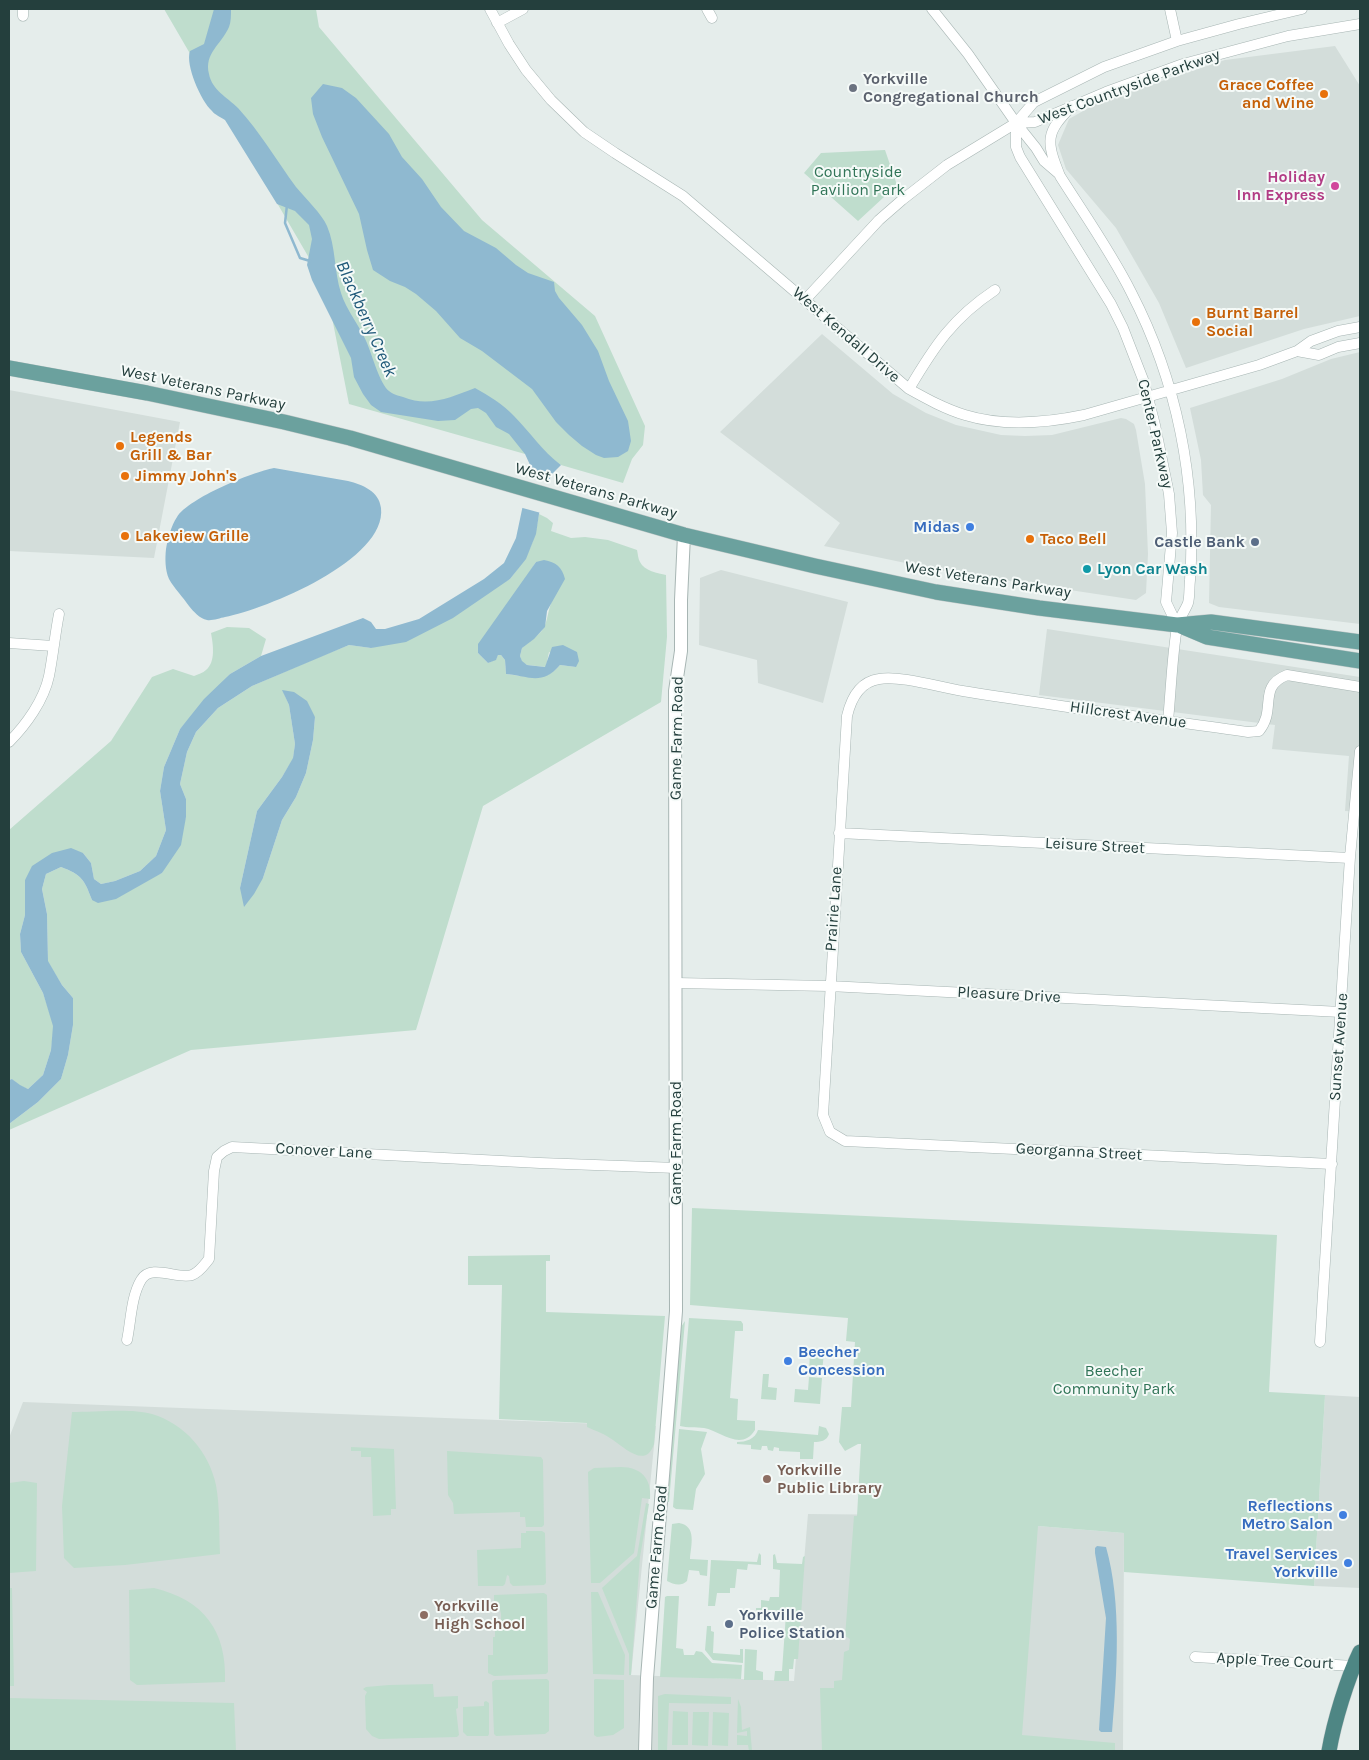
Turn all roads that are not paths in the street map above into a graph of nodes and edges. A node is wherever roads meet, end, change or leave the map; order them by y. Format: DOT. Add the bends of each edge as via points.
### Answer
graph roads {
  1 [pos="490,9"];
  2 [pos="523,9"];
  3 [pos="932,9"];
  4 [pos="1170,9"];
  5 [pos="1302,9"];
  6 [pos="497,23"];
  7 [pos="1360,24"];
  8 [pos="1177,41"];
  9 [pos="1072,106"];
  10 [pos="1016,123"];
  11 [pos="1060,176"];
  12 [pos="995,290"];
  13 [pos="805,300"];
  14 [pos="1360,327"];
  15 [pos="1360,343"];
  16 [pos="1297,351"];
  17 [pos="9,368"];
  18 [pos="909,389"];
  19 [pos="1170,390"];
  20 [pos="1149,396"];
  21 [pos="684,535"];
  22 [pos="59,614"];
  23 [pos="1177,625"];
  24 [pos="1360,642"];
  25 [pos="9,643"];
  26 [pos="53,646"];
  27 [pos="1360,660"];
  28 [pos="1360,687"];
  29 [pos="859,688"];
  30 [pos="1168,721"];
  31 [pos="9,742"];
  32 [pos="1360,751"];
  33 [pos="839,834"];
  34 [pos="1350,858"];
  35 [pos="676,983"];
  36 [pos="830,986"];
  37 [pos="1341,1012"];
  38 [pos="830,1132"];
  39 [pos="1332,1164"];
  40 [pos="677,1168"];
  41 [pos="127,1340"];
  42 [pos="1320,1342"];
  43 [pos="1195,1657"];
  44 [pos="1357,1659"];
  45 [pos="645,1751"];
  46 [pos="1330,1751"];
  1 -- 6 [label="street, West Kendall Drive"];
  2 -- 6 [label="street"];
  3 -- 10 [label="street, Center Parkway"];
  4 -- 8 [label="street"];
  5 -- 8 [label="street, West Countryside Parkway"];
  6 -- 13 [label="street, West Kendall Drive" via="526,70 584,132 683,196"];
  7 -- 9 [label="street, West Countryside Parkway" via="1288,36 1192,61"];
  8 -- 10 [label="street, West Countryside Parkway" via="1069,83 1034,102"];
  9 -- 10 [label="street, West Countryside Parkway" via="1035,122"];
  9 -- 11 [label="street, Center Parkway" via="1052,129 1052,157"];
  10 -- 11 [label="street, Center Parkway" via="1044,162"];
  10 -- 13 [label="street, West Countryside Parkway" via="947,165 902,200 879,220"];
  10 -- 20 [label="street, Center Parkway" via="1018,152 1111,304"];
  11 -- 19 [label="street, Center Parkway" via="1130,290 1149,328"];
  12 -- 18 [label="street" via="973,304 953,324 935,346"];
  13 -- 18 [label="street, West Kendall Drive"];
  14 -- 16 [label="street, West Kendall Drive" via="1310,340"];
  15 -- 16 [label="street, West Kendall Drive" via="1319,355"];
  16 -- 19 [label="street, West Kendall Drive"];
  17 -- 21 [label="main road, West Veterans Parkway" via="259,416 350,438"];
  18 -- 20 [label="street, West Kendall Drive" via="966,416 1016,422 1065,419"];
  19 -- 20 [label="street, West Kendall Drive"];
  19 -- 23 [label="street, Center Parkway" via="1182,440 1191,504 1188,603"];
  20 -- 23 [label="street, Center Parkway" via="1169,494 1172,533 1166,602"];
  21 -- 23 [label="main road, West Veterans Parkway" via="939,592"];
  21 -- 35 [label="street, Game Farm Road" via="681,651 675,691"];
  22 -- 26 [label="street"];
  23 -- 24 [label="main road, West Veterans Parkway" via="1211,622"];
  23 -- 27 [label="main road, West Veterans Parkway" via="1207,637"];
  23 -- 30 [label="street, Center Parkway"];
  25 -- 26 [label="street"];
  26 -- 31 [label="street" via="49,677 42,696"];
  28 -- 30 [label="street, Hillcrest Avenue" via="1287,675 1277,679 1270,687 1266,723 1259,731"];
  29 -- 30 [label="street, Hillcrest Avenue" via="878,679 896,678 967,692"];
  29 -- 33 [label="street, Prairie Lane" via="847,716"];
  32 -- 34 [label="street, Sunset Avenue"];
  33 -- 34 [label="street, Leisure Street"];
  33 -- 36 [label="street, Prairie Lane"];
  34 -- 37 [label="street, Sunset Avenue"];
  35 -- 36 [label="street, Pleasure Drive"];
  35 -- 40 [label="street, Game Farm Road"];
  36 -- 37 [label="street, Pleasure Drive"];
  36 -- 38 [label="street, Prairie Lane" via="823,1115"];
  37 -- 39 [label="street, Sunset Avenue"];
  38 -- 39 [label="street, Georganna Street" via="845,1141"];
  39 -- 42 [label="street, Sunset Avenue"];
  40 -- 41 [label="street, Conover Lane" via="232,1147 217,1157 214,1171 209,1259 191,1275 151,1272 142,1278 136,1292"];
  40 -- 45 [label="street, Game Farm Road" via="676,1311 647,1678"];
  43 -- 44 [label="street, Apple Tree Court"];
  44 -- 46 [label="highway"];
}
